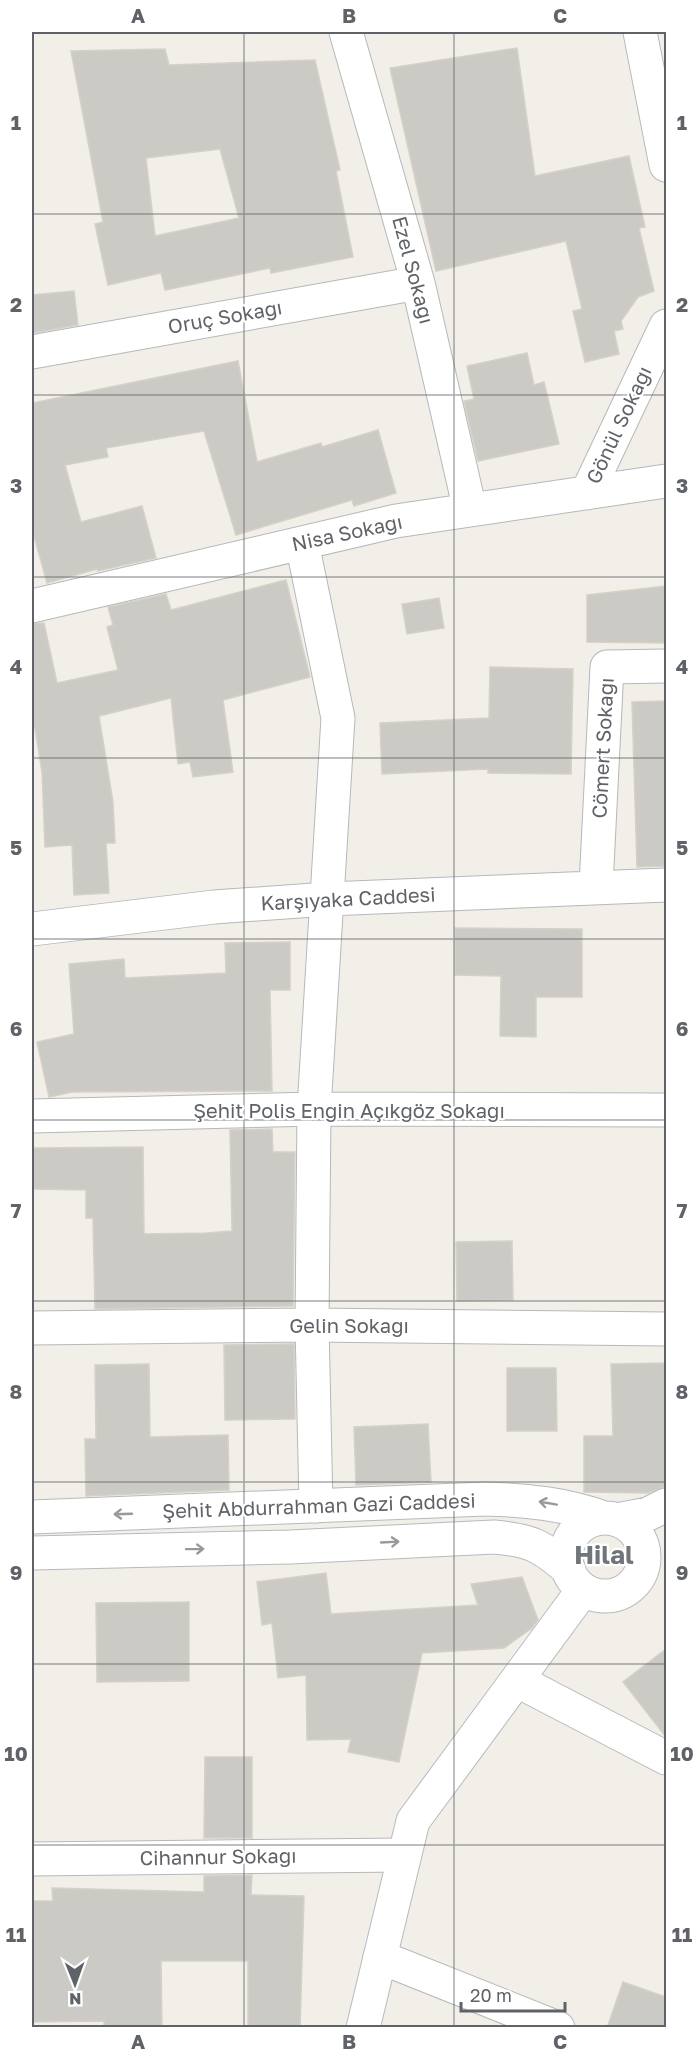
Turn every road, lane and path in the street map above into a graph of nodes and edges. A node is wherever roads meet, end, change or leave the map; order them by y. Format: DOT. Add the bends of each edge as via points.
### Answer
graph roads {
  1 [pos="346,32"];
  2 [pos="640,32"];
  3 [pos="666,165"];
  4 [pos="418,283"];
  5 [pos="666,326"];
  6 [pos="32,352"];
  7 [pos="666,481"];
  8 [pos="587,493"];
  9 [pos="470,510"];
  10 [pos="302,543"];
  11 [pos="32,606"];
  12 [pos="666,666"];
  13 [pos="666,885"];
  14 [pos="596,886"];
  15 [pos="328,899"];
  16 [pos="32,929"];
  17 [pos="314,1109"];
  18 [pos="666,1110"];
  19 [pos="32,1116"];
  20 [pos="312,1325"];
  21 [pos="32,1328"];
  22 [pos="666,1329"];
  23 [pos="666,1505"];
  24 [pos="316,1506"];
  25 [pos="32,1517"];
  26 [pos="611,1519"];
  27 [pos="32,1553"];
  28 [pos="666,1560"];
  29 [pos="576,1580"];
  30 [pos="634,1584"];
  31 [pos="518,1681"];
  32 [pos="666,1758"];
  33 [pos="405,1855"];
  34 [pos="32,1859"];
  35 [pos="380,1957"];
  36 [pos="363,2028"];
  37 [pos="558,2028"];
  1 -- 4 [label="street, Ezel Sokağı"];
  2 -- 3 [label="street"];
  4 -- 6 [label="street, Oruç Sokağı"];
  4 -- 9 [label="street, Ezel Sokağı"];
  5 -- 8 [label="street, Gönül Sokağı"];
  7 -- 8 [label="street, Nisa Sokağı"];
  8 -- 9 [label="street, Nisa Sokağı"];
  9 -- 10 [label="street, Nisa Sokağı" via="396,521"];
  10 -- 11 [label="street, Nisa Sokağı"];
  10 -- 15 [label="street" via="338,718"];
  12 -- 14 [label="street, Cömert Sokağı" via="607,668"];
  13 -- 14 [label="street, Karşıyaka Caddesi"];
  14 -- 15 [label="street, Karşıyaka Caddesi"];
  15 -- 16 [label="street, Karşıyaka Caddesi"];
  15 -- 17 [label="street"];
  17 -- 18 [label="street, Şehit Polis Engin Açıkgöz Sokağı"];
  17 -- 19 [label="street, Şehit Polis Engin Açıkgöz Sokağı"];
  17 -- 20 [label="street"];
  20 -- 21 [label="street, Gelin Sokağı"];
  20 -- 22 [label="street, Gelin Sokağı"];
  20 -- 24 [label="street"];
  23 -- 26 [label="street" via="648,1514"];
  24 -- 25 [label="street, Şehit Abdurrahman Gazi Caddesi, one-way"];
  26 -- 24 [label="street, Şehit Abdurrahman Gazi Caddesi, one-way" via="534,1501 486,1499"];
  26 -- 29 [label="street" via="592,1520 573,1535 566,1558"];
  26 -- 30 [label="street" via="628,1526 643,1547 644,1560"];
  27 -- 29 [label="street, Şehit Abdurrahman Gazi Caddesi, one-way" via="494,1537 526,1540 547,1550"];
  28 -- 30 [label="street"];
  29 -- 30 [label="street" via="604,1596 615,1595"];
  29 -- 31 [label="street"];
  31 -- 32 [label="street"];
  31 -- 33 [label="street" via="413,1821"];
  33 -- 34 [label="street, Cihannur Sokağı"];
  33 -- 35 [label="street"];
  35 -- 36 [label="street"];
  35 -- 37 [label="street"];
}
